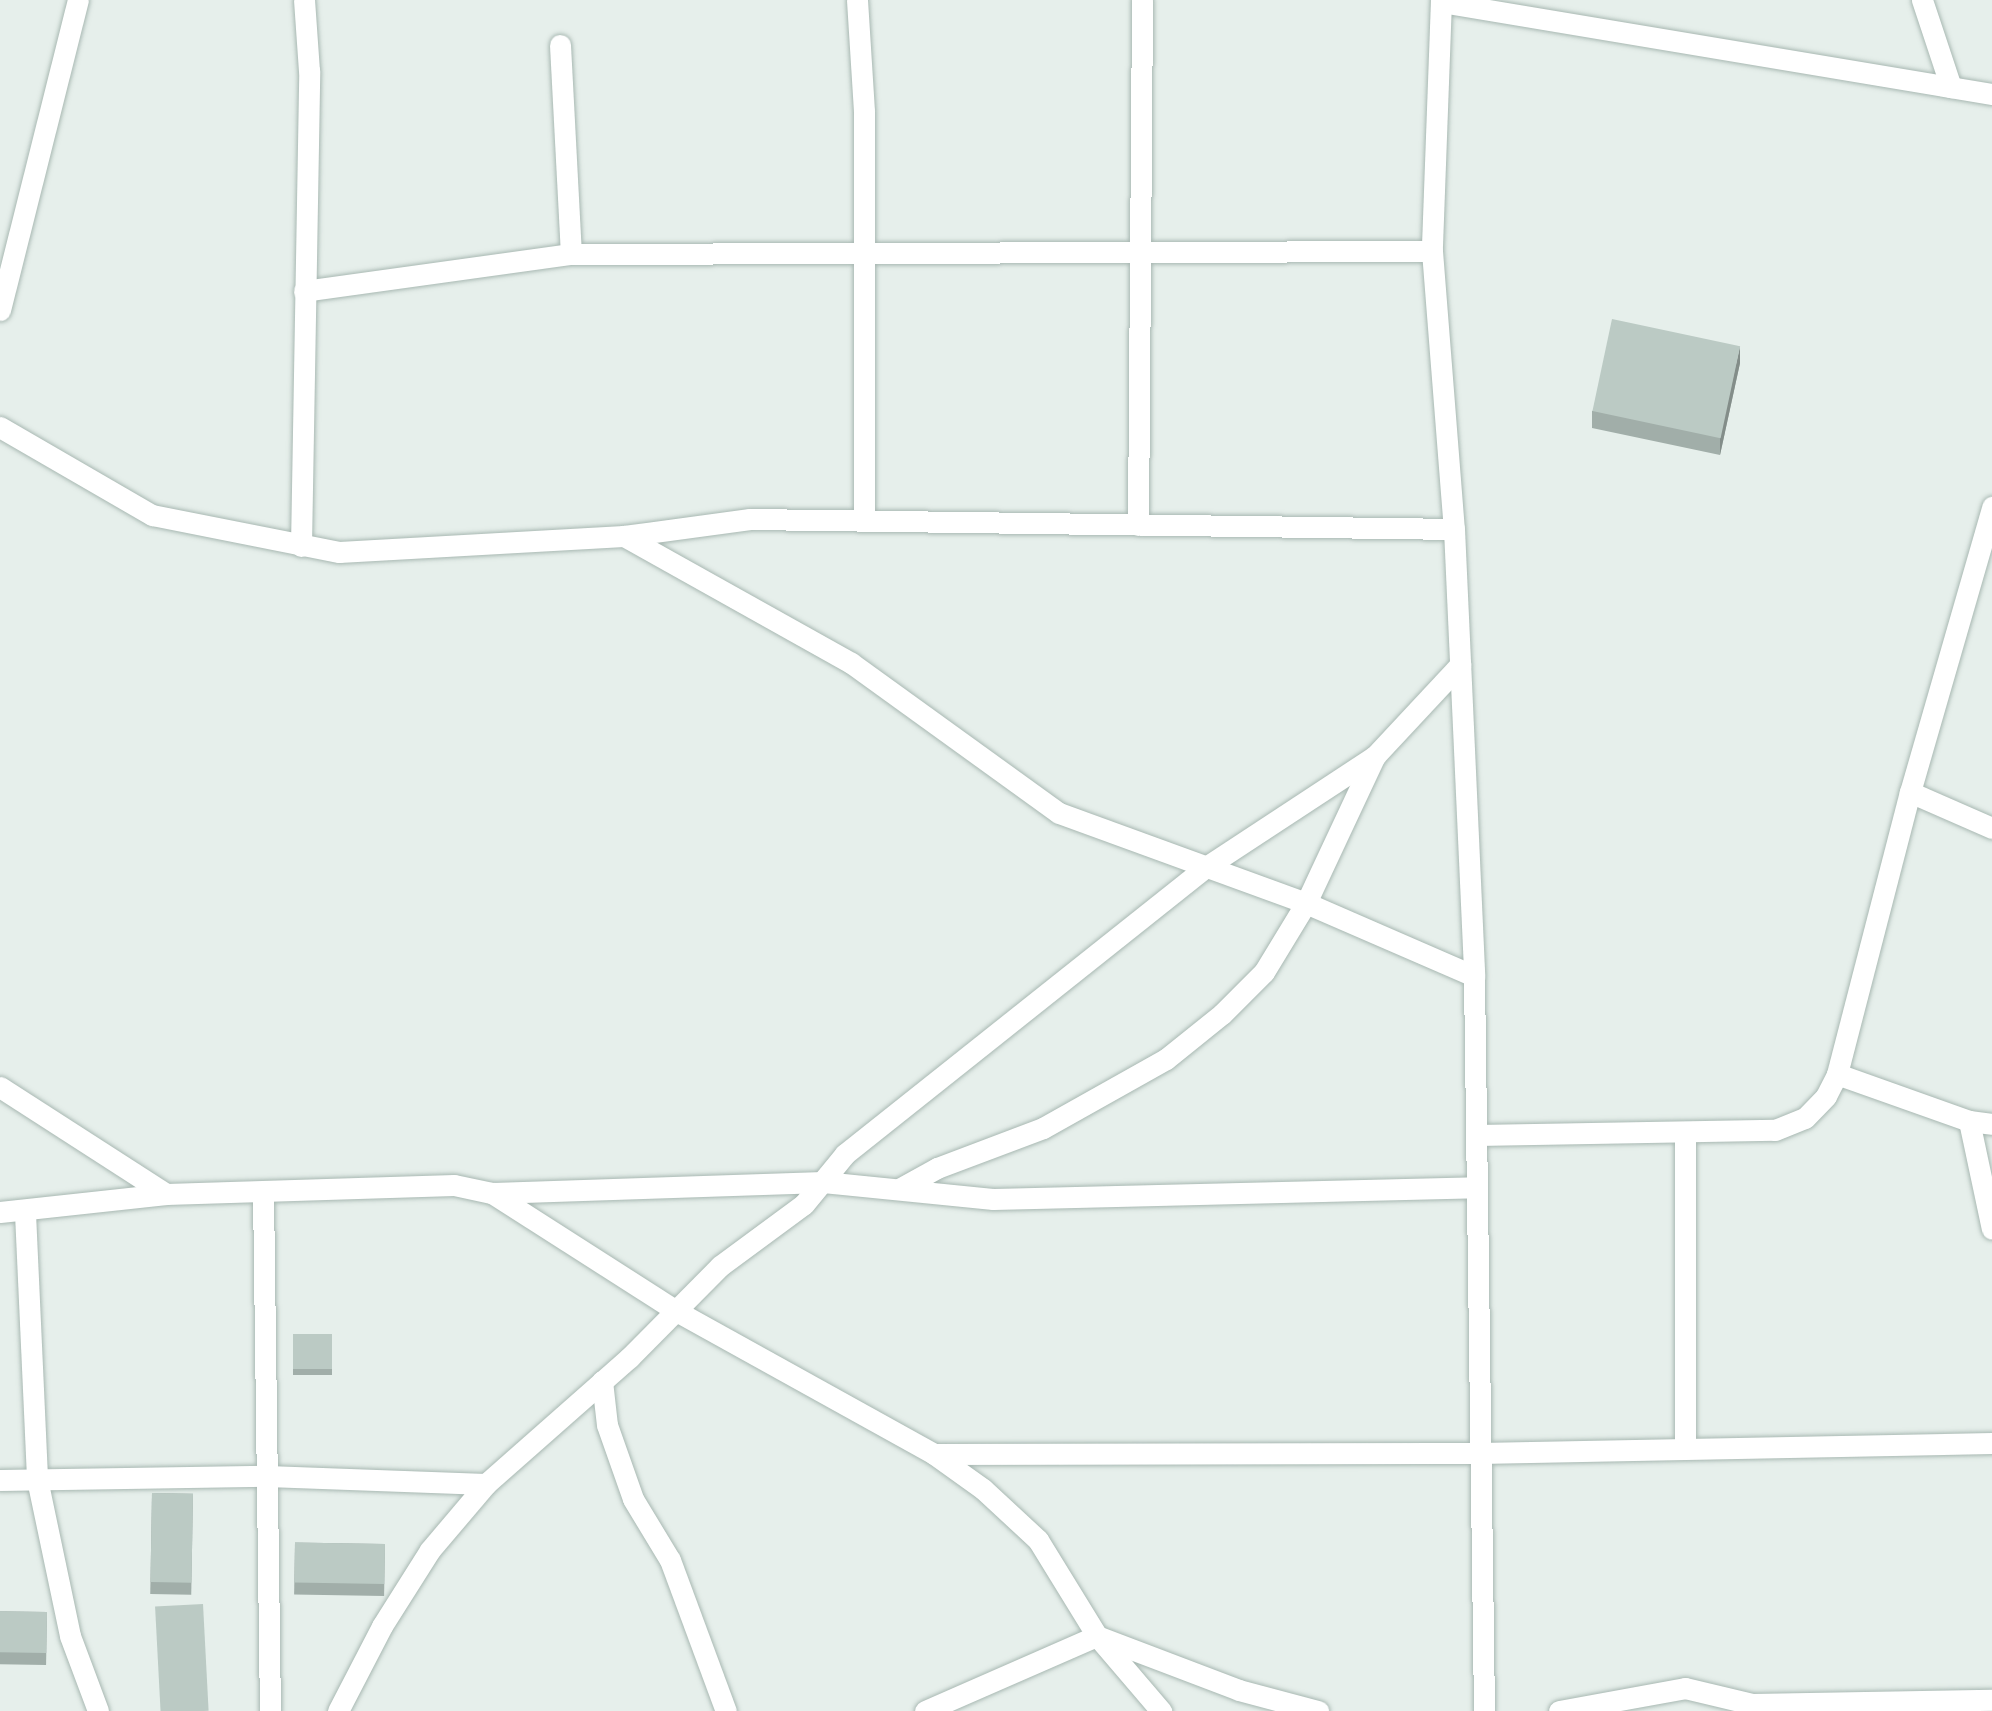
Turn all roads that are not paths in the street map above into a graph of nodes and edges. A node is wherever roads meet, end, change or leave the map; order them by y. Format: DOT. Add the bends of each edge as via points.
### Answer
graph roads {
  1 [pos="78,0"];
  2 [pos="304,0"];
  3 [pos="856,0"];
  4 [pos="1142,0"];
  5 [pos="1922,0"];
  6 [pos="1441,1"];
  7 [pos="560,46"];
  8 [pos="1951,87"];
  9 [pos="1992,94"];
  10 [pos="1140,250"];
  11 [pos="1432,251"];
  12 [pos="864,253"];
  13 [pos="571,254"];
  14 [pos="304,291"];
  15 [pos="0,310"];
  16 [pos="0,428"];
  17 [pos="1992,507"];
  18 [pos="864,521"];
  19 [pos="1138,525"];
  20 [pos="1454,529"];
  21 [pos="624,536"];
  22 [pos="301,546"];
  23 [pos="1460,665"];
  24 [pos="1375,756"];
  25 [pos="1910,792"];
  26 [pos="1992,828"];
  27 [pos="1203,869"];
  28 [pos="1306,903"];
  29 [pos="1474,976"];
  30 [pos="1837,1074"];
  31 [pos="0,1087"];
  32 [pos="1969,1121"];
  33 [pos="1992,1124"];
  34 [pos="1685,1132"];
  35 [pos="1477,1135"];
  36 [pos="823,1182"];
  37 [pos="1477,1187"];
  38 [pos="901,1188"];
  39 [pos="263,1192"];
  40 [pos="492,1193"];
  41 [pos="166,1194"];
  42 [pos="0,1212"];
  43 [pos="25,1213"];
  44 [pos="1992,1229"];
  45 [pos="678,1312"];
  46 [pos="602,1381"];
  47 [pos="1992,1443"];
  48 [pos="1685,1448"];
  49 [pos="1479,1453"];
  50 [pos="934,1454"];
  51 [pos="267,1476"];
  52 [pos="0,1479"];
  53 [pos="37,1479"];
  54 [pos="486,1484"];
  55 [pos="1097,1636"];
  56 [pos="1992,1700"];
  57 [pos="1752,1707"];
  58 [pos="98,1711"];
  59 [pos="271,1711"];
  60 [pos="338,1711"];
  61 [pos="726,1711"];
  62 [pos="925,1711"];
  63 [pos="1161,1711"];
  64 [pos="1318,1711"];
  65 [pos="1484,1711"];
  66 [pos="1559,1711"];
  1 -- 15 [label="street"];
  2 -- 14 [label="street" via="309,71"];
  3 -- 12 [label="street" via="864,111"];
  4 -- 10 [label="street"];
  5 -- 8 [label="street"];
  6 -- 8 [label="street"];
  6 -- 11 [label="street"];
  7 -- 13 [label="street"];
  8 -- 9 [label="street"];
  10 -- 11 [label="street"];
  10 -- 12 [label="street"];
  10 -- 19 [label="street"];
  11 -- 20 [label="street"];
  12 -- 13 [label="street"];
  12 -- 18 [label="street"];
  13 -- 14 [label="street"];
  14 -- 22 [label="street"];
  16 -- 22 [label="street" via="152,515"];
  17 -- 25 [label="street"];
  18 -- 19 [label="street"];
  18 -- 21 [label="street" via="750,519"];
  19 -- 20 [label="street"];
  20 -- 23 [label="street"];
  21 -- 22 [label="street" via="339,552"];
  21 -- 27 [label="street" via="850,663 1059,813"];
  23 -- 24 [label="street"];
  23 -- 29 [label="street"];
  24 -- 27 [label="street"];
  24 -- 28 [label="street"];
  25 -- 26 [label="street"];
  25 -- 30 [label="street"];
  27 -- 28 [label="street"];
  27 -- 36 [label="street" via="845,1154"];
  28 -- 29 [label="street"];
  28 -- 38 [label="street" via="1264,972 1222,1014 1166,1059 1043,1128 937,1168"];
  29 -- 35 [label="street"];
  30 -- 32 [label="street"];
  30 -- 34 [label="street" via="1826,1096 1805,1118 1775,1130"];
  31 -- 41 [label="street"];
  32 -- 33 [label="street"];
  32 -- 44 [label="street"];
  34 -- 35 [label="street"];
  34 -- 48 [label="street"];
  35 -- 37 [label="street"];
  36 -- 38 [label="street"];
  36 -- 40 [label="street"];
  36 -- 45 [label="street" via="804,1204 720,1266"];
  37 -- 38 [label="street" via="993,1199"];
  37 -- 49 [label="street"];
  39 -- 40 [label="street" via="454,1185"];
  39 -- 41 [label="street"];
  39 -- 51 [label="street"];
  40 -- 45 [label="street"];
  41 -- 43 [label="street"];
  42 -- 43 [label="street"];
  43 -- 53 [label="street"];
  45 -- 46 [label="street"];
  45 -- 50 [label="street"];
  46 -- 54 [label="street"];
  46 -- 61 [label="street" via="607,1425 633,1499 670,1560"];
  47 -- 48 [label="street"];
  48 -- 49 [label="street"];
  49 -- 50 [label="street"];
  49 -- 65 [label="street"];
  50 -- 55 [label="street" via="983,1489 1031,1533"];
  51 -- 53 [label="street"];
  51 -- 54 [label="street"];
  51 -- 59 [label="street"];
  52 -- 53 [label="street"];
  53 -- 58 [label="street" via="70,1636"];
  54 -- 60 [label="street" via="430,1550 382,1626"];
  55 -- 62 [label="street"];
  55 -- 63 [label="street"];
  55 -- 64 [label="street" via="1239,1690"];
  56 -- 57 [label="street"];
  57 -- 66 [label="street" via="1685,1688"];
}
